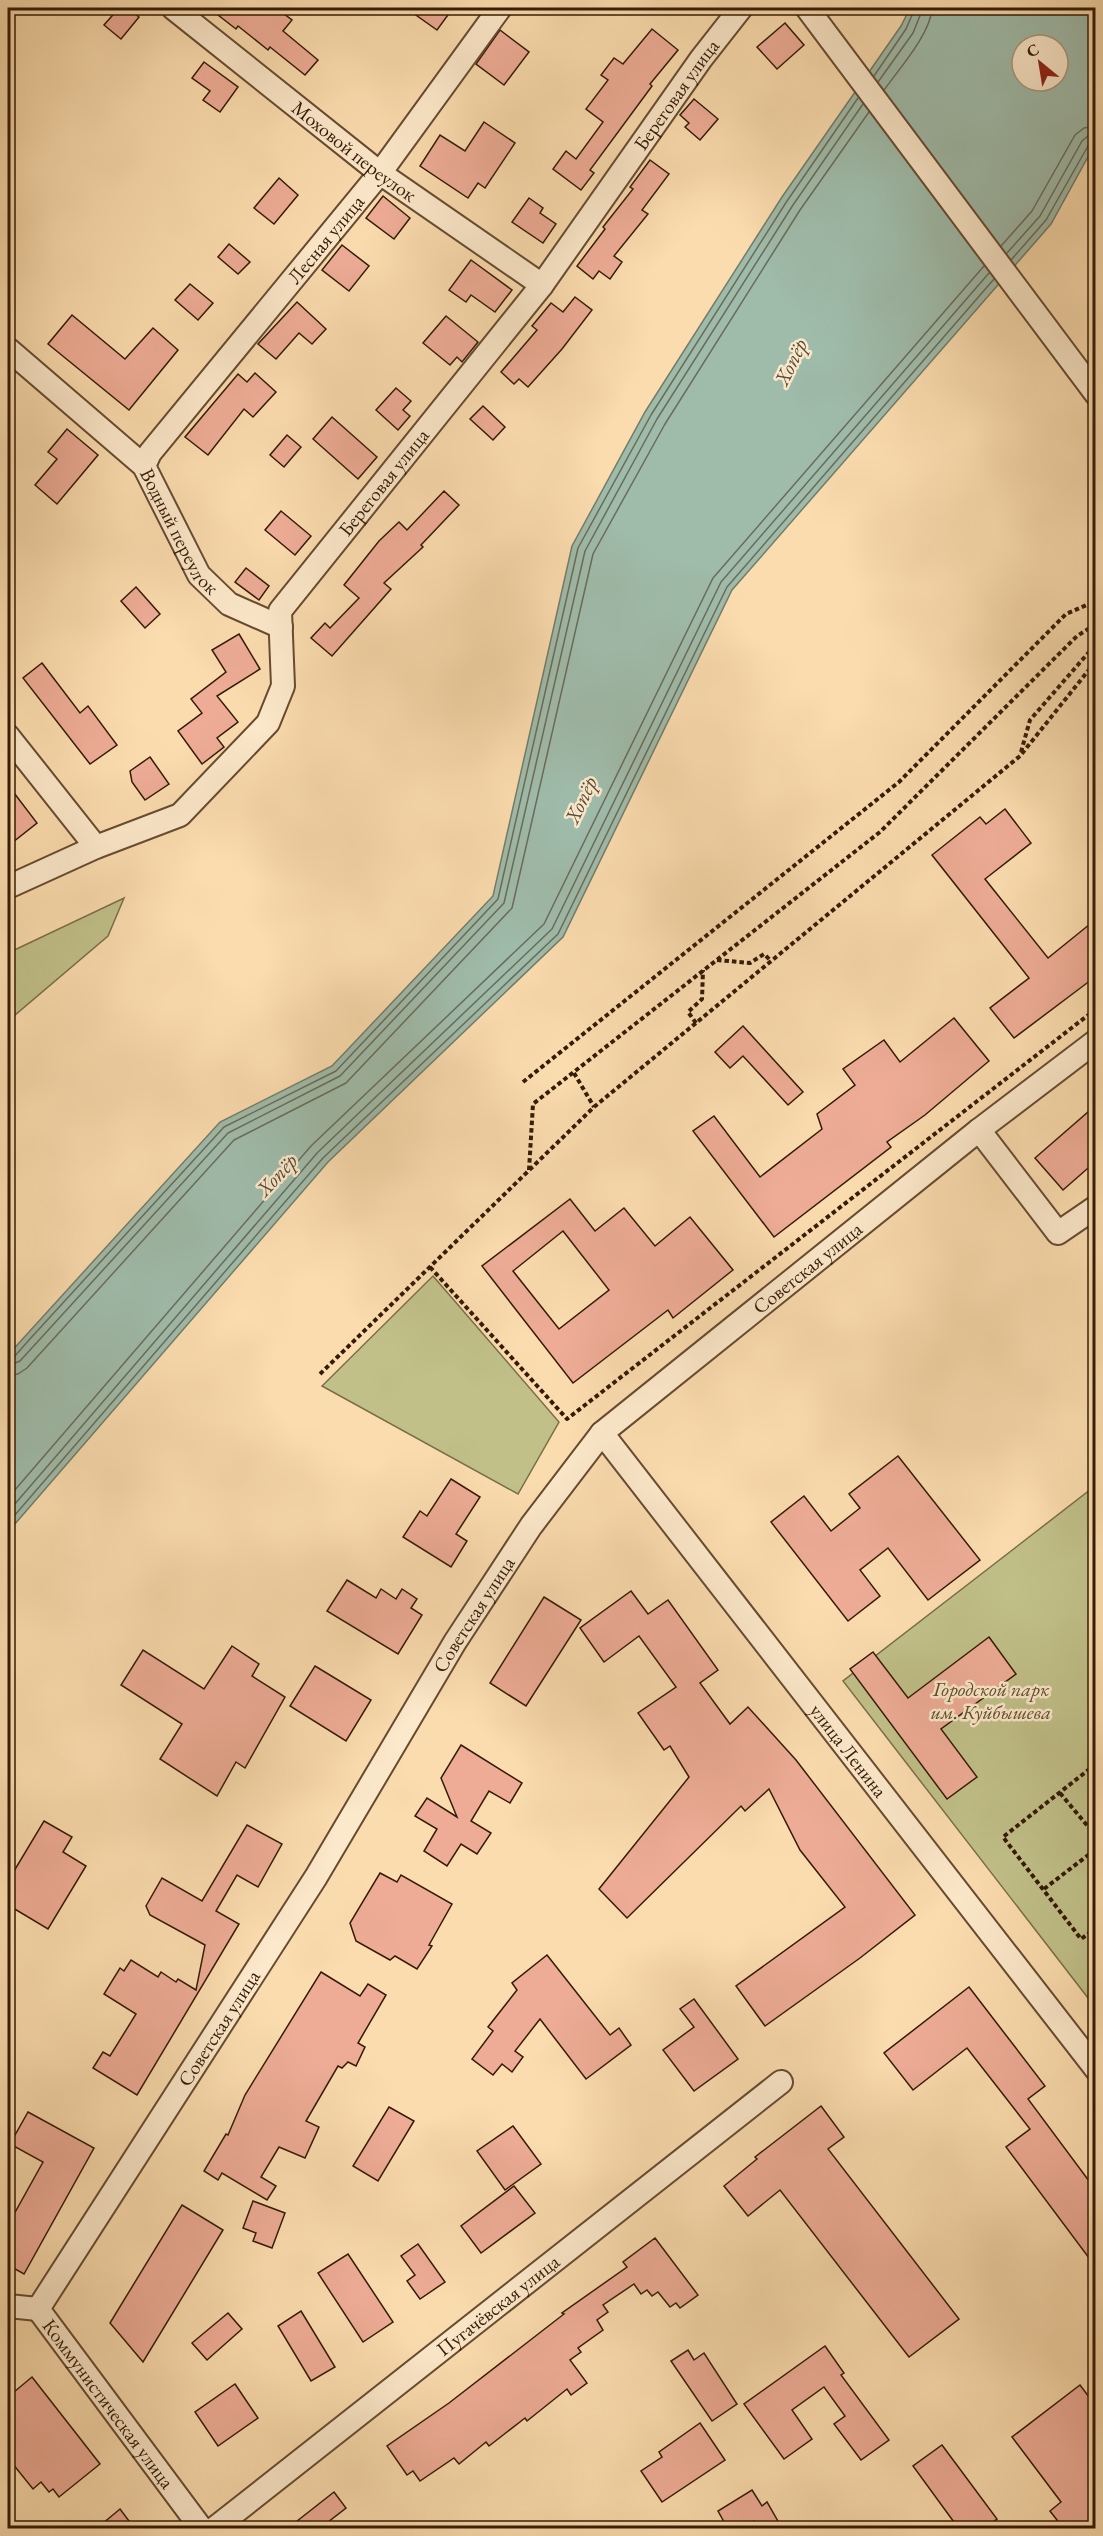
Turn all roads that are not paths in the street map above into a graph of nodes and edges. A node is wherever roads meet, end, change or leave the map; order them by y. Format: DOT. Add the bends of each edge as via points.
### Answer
graph roads {
  1 [pos="173,8"];
  2 [pos="500,8"];
  3 [pos="741,8"];
  4 [pos="807,8"];
  5 [pos="380,173"];
  6 [pos="542,285"];
  7 [pos="8,349"];
  8 [pos="1095,394"];
  9 [pos="144,466"];
  10 [pos="281,627"];
  11 [pos="8,736"];
  12 [pos="96,848"];
  13 [pos="8,887"];
  14 [pos="1095,1041"];
  15 [pos="979,1130"];
  16 [pos="1095,1207"];
  17 [pos="602,1432"];
  18 [pos="1095,2069"];
  19 [pos="782,2082"];
  20 [pos="8,2306"];
  21 [pos="38,2309"];
  22 [pos="201,2529"];
  23 [pos="215,2529"];
  1 -- 5 [label="street, Моховой переулок"];
  2 -- 5 [label="street, Лесная улица"];
  3 -- 6 [label="street, Береговая улица"];
  4 -- 8 [label="street"];
  5 -- 6 [label="street, Моховой переулок"];
  5 -- 9 [label="street, Лесная улица" via="150,453"];
  6 -- 10 [label="street, Береговая улица" via="280,611"];
  7 -- 9 [label="street, Водный переулок"];
  9 -- 10 [label="street, Водный переулок" via="199,575 229,604"];
  10 -- 12 [label="street, Береговая улица" via="283,686 268,723 180,815"];
  11 -- 12 [label="street"];
  12 -- 13 [label="street, Береговая улица"];
  14 -- 15 [label="street, Советская улица"];
  15 -- 16 [label="street" via="1058,1233"];
  15 -- 17 [label="street, Советская улица"];
  17 -- 18 [label="street, улица Ленина"];
  17 -- 21 [label="street, Советская улица" via="531,1526 455,1642 316,1877"];
  19 -- 23 [label="street, Пугачёвская улица"];
  20 -- 21 [label="street"];
  21 -- 22 [label="street, Коммунистическая улица"];
}
